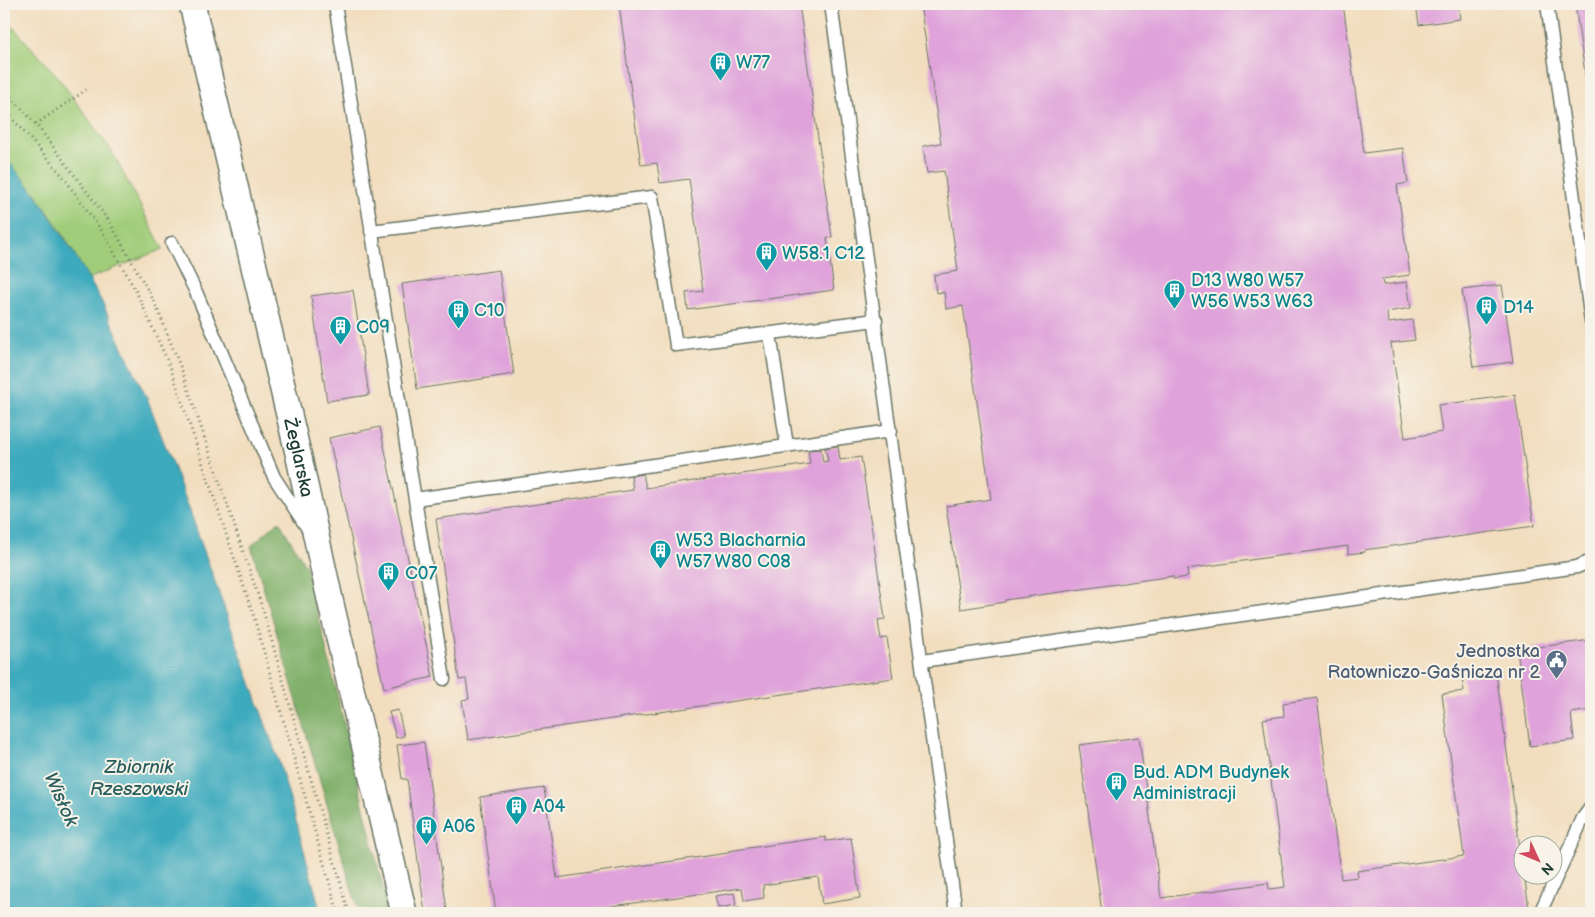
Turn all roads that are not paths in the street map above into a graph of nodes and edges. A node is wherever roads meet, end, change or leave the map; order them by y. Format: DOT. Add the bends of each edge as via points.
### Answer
graph roads {
  1 [pos="192,4"];
  2 [pos="335,4"];
  3 [pos="831,4"];
  4 [pos="1547,4"];
  5 [pos="371,231"];
  6 [pos="172,243"];
  7 [pos="876,320"];
  8 [pos="1591,321"];
  9 [pos="770,334"];
  10 [pos="891,431"];
  11 [pos="786,446"];
  12 [pos="414,498"];
  13 [pos="318,544"];
  14 [pos="1591,560"];
  15 [pos="922,661"];
  16 [pos="444,679"];
  17 [pos="1591,807"];
  18 [pos="404,913"];
  19 [pos="956,913"];
  20 [pos="1540,913"];
  1 -- 13 [label="street, Żeglarska"];
  2 -- 5 [label="lane"];
  3 -- 7 [label="lane"];
  4 -- 8 [label="lane"];
  5 -- 9 [label="lane" via="652,197 676,345"];
  5 -- 12 [label="lane"];
  6 -- 13 [label="lane" via="274,477"];
  7 -- 9 [label="lane"];
  7 -- 10 [label="lane"];
  9 -- 11 [label="lane"];
  10 -- 11 [label="lane"];
  10 -- 15 [label="lane"];
  11 -- 12 [label="lane"];
  12 -- 16 [label="lane"];
  13 -- 18 [label="street, Żeglarska"];
  14 -- 15 [label="lane" via="1577,567"];
  15 -- 19 [label="lane"];
  17 -- 20 [label="lane"];
}
